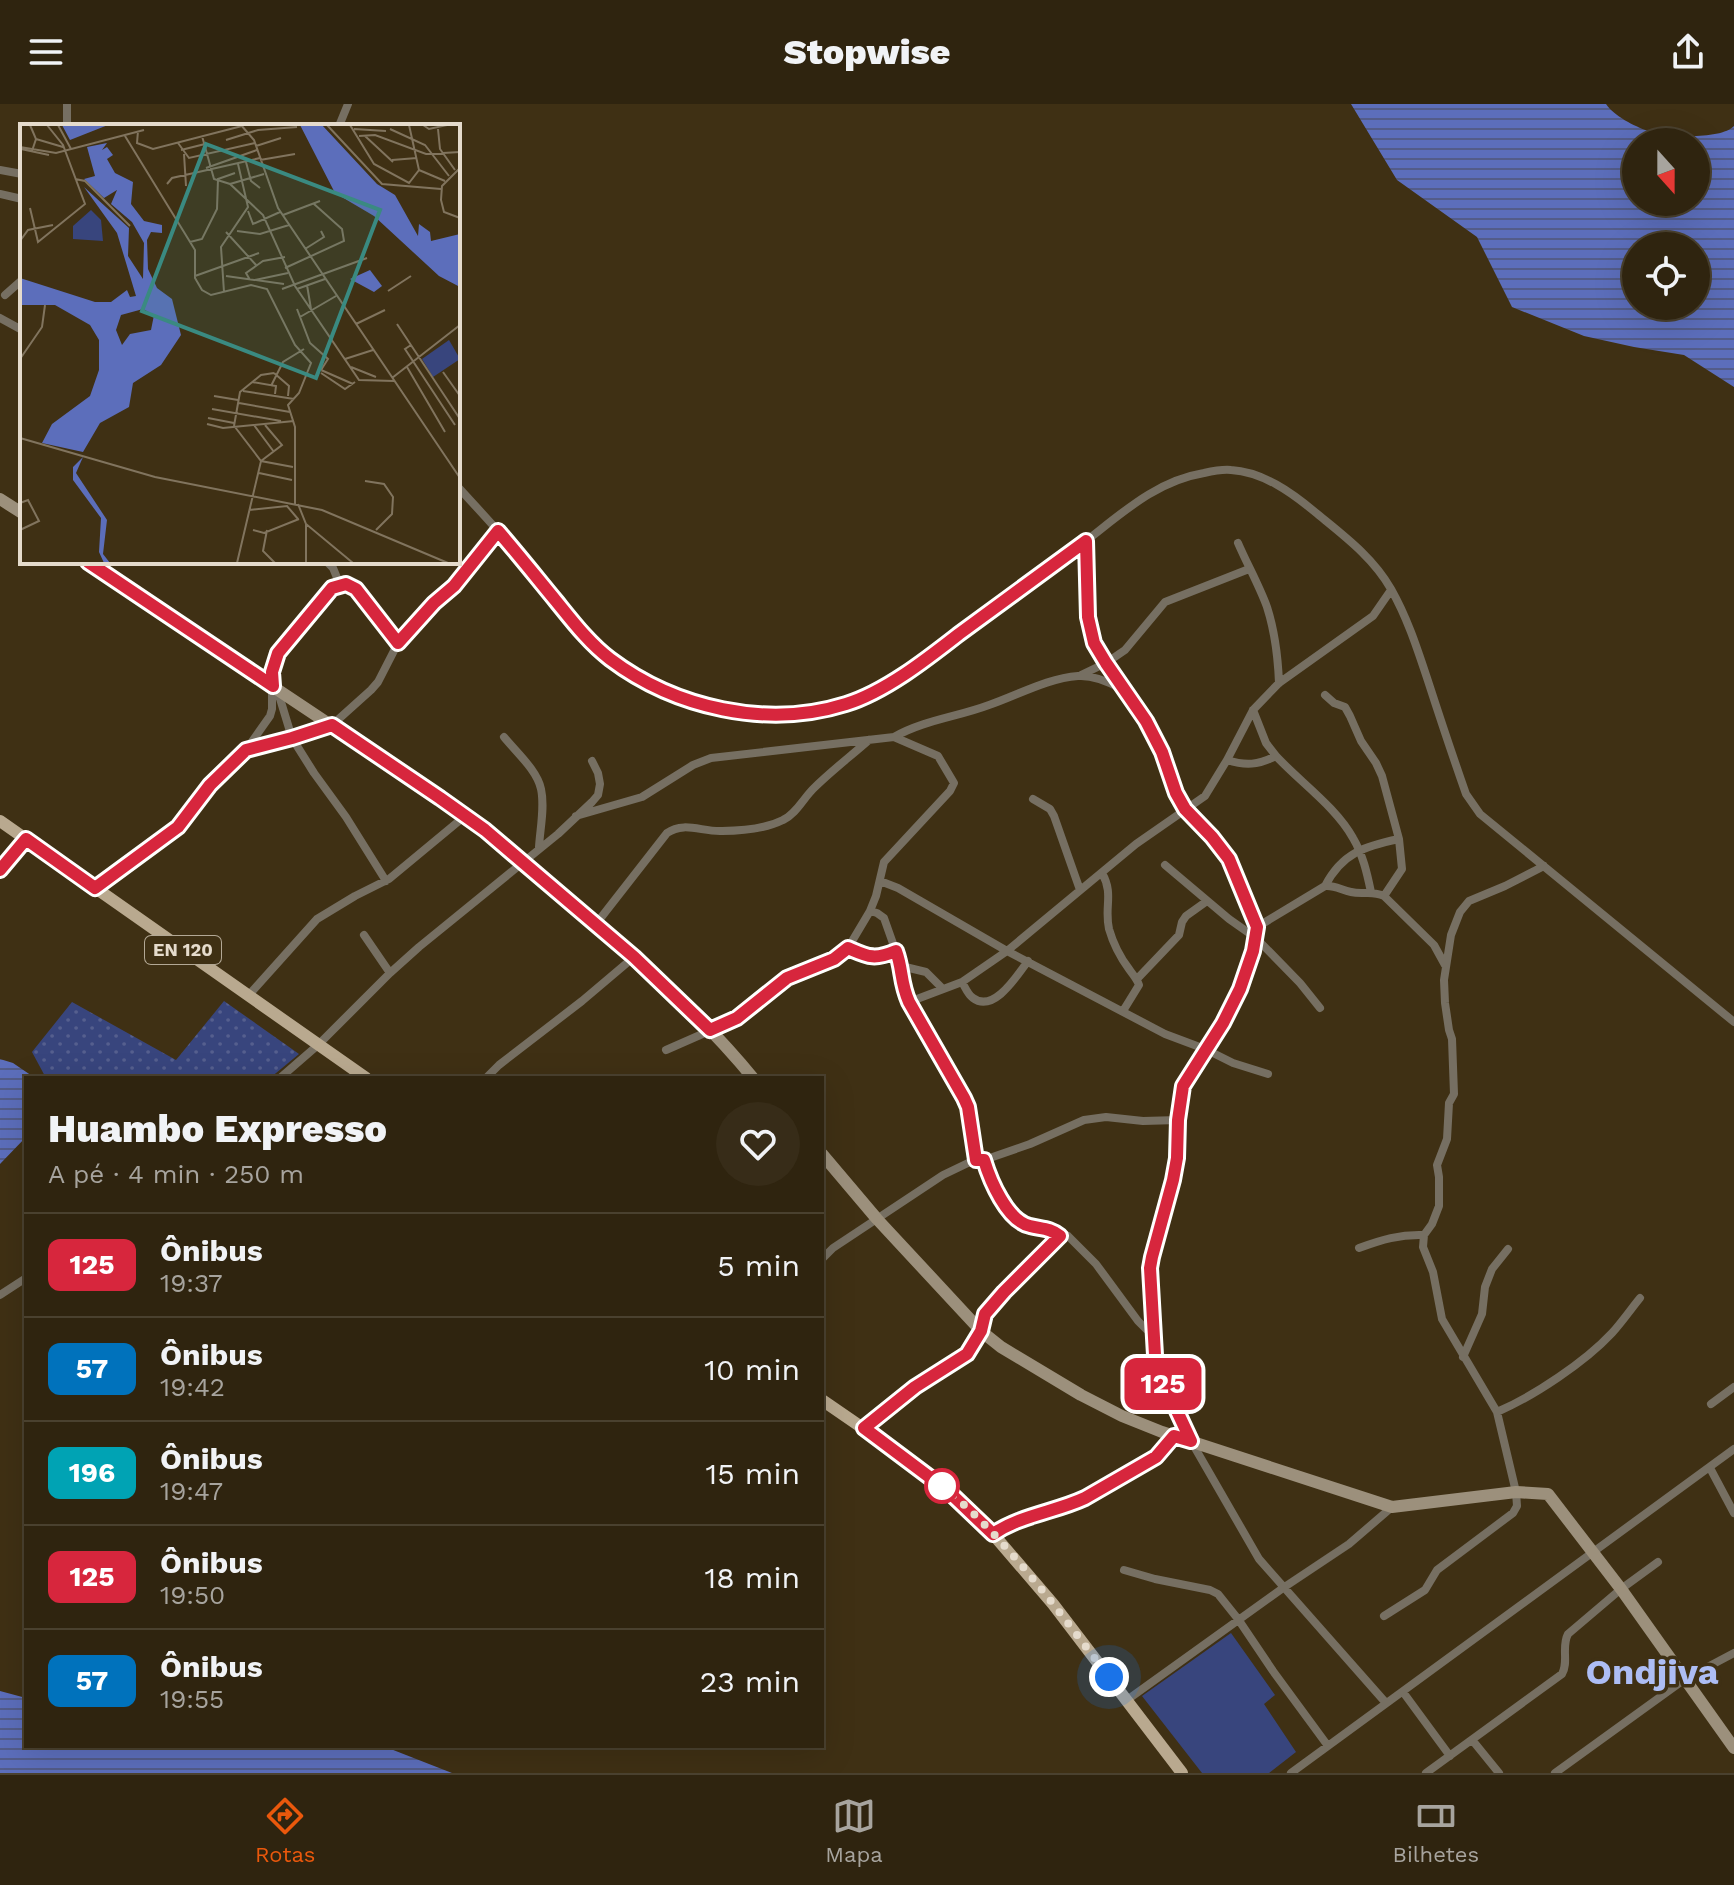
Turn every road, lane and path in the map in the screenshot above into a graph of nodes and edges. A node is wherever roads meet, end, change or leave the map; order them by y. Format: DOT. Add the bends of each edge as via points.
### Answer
graph roads {
  1 [pos="67,104"];
  2 [pos="348,104"];
  3 [pos="67,124"];
  4 [pos="340,124"];
  5 [pos="0,170"];
  6 [pos="20,174"];
  7 [pos="0,194"];
  8 [pos="20,199"];
  9 [pos="20,282"];
  10 [pos="5,295"];
  11 [pos="0,318"];
  12 [pos="20,329"];
  13 [pos="460,489"];
  14 [pos="0,499"];
  15 [pos="20,512"];
  16 [pos="498,531"];
  17 [pos="1086,541"];
  18 [pos="1238,543"];
  19 [pos="91,564"];
  20 [pos="329,564"];
  21 [pos="1249,569"];
  22 [pos="340,585"];
  23 [pos="1391,590"];
  24 [pos="398,643"];
  25 [pos="1106,663"];
  26 [pos="1080,675"];
  27 [pos="1279,683"];
  28 [pos="275,688"];
  29 [pos="1124,690"];
  30 [pos="1325,695"];
  31 [pos="1253,710"];
  32 [pos="332,725"];
  33 [pos="504,737"];
  34 [pos="894,737"];
  35 [pos="292,738"];
  36 [pos="869,740"];
  37 [pos="246,750"];
  38 [pos="1276,756"];
  39 [pos="1227,760"];
  40 [pos="592,761"];
  41 [pos="1033,799"];
  42 [pos="1185,809"];
  43 [pos="465,816"];
  44 [pos="576,816"];
  45 [pos="0,821"];
  46 [pos="26,839"];
  47 [pos="1399,839"];
  48 [pos="539,847"];
  49 [pos="1359,850"];
  50 [pos="522,863"];
  51 [pos="1165,865"];
  52 [pos="1544,866"];
  53 [pos="0,870"];
  54 [pos="1102,873"];
  55 [pos="386,881"];
  56 [pos="880,881"];
  57 [pos="1325,886"];
  58 [pos="95,888"];
  59 [pos="1080,890"];
  60 [pos="1371,892"];
  61 [pos="1384,896"];
  62 [pos="1207,901"];
  63 [pos="870,911"];
  64 [pos="596,924"];
  65 [pos="1257,927"];
  66 [pos="364,935"];
  67 [pos="1256,938"];
  68 [pos="848,948"];
  69 [pos="896,951"];
  70 [pos="1007,951"];
  71 [pos="634,957"];
  72 [pos="1028,961"];
  73 [pos="1445,965"];
  74 [pos="901,966"];
  75 [pos="390,973"];
  76 [pos="1137,979"];
  77 [pos="962,982"];
  78 [pos="942,988"];
  79 [pos="248,996"];
  80 [pos="909,1002"];
  81 [pos="1320,1008"];
  82 [pos="1123,1011"];
  83 [pos="1734,1022"];
  84 [pos="710,1030"];
  85 [pos="318,1045"];
  86 [pos="1205,1049"];
  87 [pos="666,1050"];
  88 [pos="1268,1074"];
  89 [pos="282,1076"];
  90 [pos="363,1076"];
  91 [pos="488,1076"];
  92 [pos="751,1076"];
  93 [pos="1178,1120"];
  94 [pos="824,1156"];
  95 [pos="980,1160"];
  96 [pos="877,1219"];
  97 [pos="1424,1235"];
  98 [pos="1060,1236"];
  99 [pos="1359,1248"];
  100 [pos="1508,1249"];
  101 [pos="824,1257"];
  102 [pos="24,1279"];
  103 [pos="0,1295"];
  104 [pos="1640,1298"];
  105 [pos="981,1331"];
  106 [pos="1155,1333"];
  107 [pos="1463,1357"];
  108 [pos="1734,1387"];
  109 [pos="1711,1404"];
  110 [pos="825,1407"];
  111 [pos="1497,1412"];
  112 [pos="864,1428"];
  113 [pos="1174,1436"];
  114 [pos="1191,1441"];
  115 [pos="1734,1449"];
  116 [pos="1710,1468"];
  117 [pos="1516,1492"];
  118 [pos="1392,1507"];
  119 [pos="1734,1513"];
  120 [pos="993,1534"];
  121 [pos="1594,1552"];
  122 [pos="1658,1562"];
  123 [pos="1124,1570"];
  124 [pos="1283,1588"];
  125 [pos="1621,1589"];
  126 [pos="1384,1616"];
  127 [pos="1238,1619"];
  128 [pos="1734,1653"];
  129 [pos="1685,1679"];
  130 [pos="1403,1692"];
  131 [pos="1127,1700"];
  132 [pos="1386,1703"];
  133 [pos="1473,1741"];
  134 [pos="1328,1746"];
  135 [pos="1734,1748"];
  136 [pos="1450,1756"];
  137 [pos="1182,1773"];
  138 [pos="1291,1773"];
  139 [pos="1426,1773"];
  140 [pos="1499,1773"];
  141 [pos="1555,1773"];
  1 -- 3 [label="street"];
  2 -- 4 [label="street"];
  5 -- 6 [label="street"];
  7 -- 8 [label="street"];
  9 -- 10 [label="street"];
  11 -- 12 [label="street"];
  13 -- 16 [label="street"];
  14 -- 15 [label="street"];
  16 -- 17 [label="street" via="610,659 689,701 755,714 818,710 869,695"];
  16 -- 24 [label="street"];
  17 -- 23 [label="street" via="1157,488 1183,476 1244,471 1283,488 1307,506 1363,553"];
  17 -- 25 [label="street" via="1088,617"];
  18 -- 21 [label="street"];
  19 -- 28 [label="street"];
  20 -- 22 [label="street"];
  21 -- 25 [label="street" via="1165,602 1125,650"];
  21 -- 27 [label="street" via="1274,631"];
  22 -- 24 [label="street" via="356,589"];
  22 -- 28 [label="street" via="324,596 278,653 272,672"];
  23 -- 27 [label="street" via="1373,616"];
  23 -- 52 [label="street" via="1409,626 1466,794 1480,814"];
  24 -- 32 [label="street" via="378,682"];
  25 -- 26 [label="street"];
  25 -- 29 [label="street"];
  26 -- 29 [label="street"];
  26 -- 34 [label="street" via="911,727"];
  27 -- 31 [label="street"];
  28 -- 32 [label="street"];
  28 -- 35 [label="street"];
  28 -- 37 [label="street" via="270,716"];
  29 -- 42 [label="street" via="1162,752"];
  30 -- 47 [label="street" via="1345,707 1376,763"];
  31 -- 38 [label="street"];
  31 -- 39 [label="street"];
  32 -- 35 [label="street"];
  32 -- 43 [label="street"];
  33 -- 48 [label="street" via="541,787"];
  34 -- 36 [label="street"];
  34 -- 56 [label="street" via="938,756 954,783 884,862"];
  35 -- 37 [label="street"];
  35 -- 55 [label="street"];
  36 -- 44 [label="street" via="711,758 642,797"];
  36 -- 64 [label="street" via="784,820 750,829 720,832 685,826 667,833"];
  37 -- 58 [label="street" via="178,827"];
  38 -- 39 [label="street" via="1251,765"];
  38 -- 49 [label="street" via="1331,808"];
  39 -- 42 [label="street" via="1205,796"];
  40 -- 44 [label="street" via="598,795"];
  41 -- 59 [label="street" via="1054,816"];
  42 -- 54 [label="street"];
  42 -- 65 [label="street" via="1229,859"];
  43 -- 50 [label="street"];
  43 -- 55 [label="street"];
  44 -- 48 [label="street"];
  45 -- 46 [label="main road, EN 120"];
  46 -- 53 [label="street"];
  46 -- 58 [label="main road, EN 120"];
  47 -- 49 [label="street"];
  47 -- 61 [label="street" via="1402,869"];
  48 -- 50 [label="street"];
  49 -- 57 [label="street"];
  49 -- 60 [label="street"];
  50 -- 64 [label="street"];
  50 -- 75 [label="street"];
  51 -- 62 [label="street"];
  52 -- 73 [label="street" via="1469,901 1451,935"];
  52 -- 83 [label="street"];
  54 -- 59 [label="street"];
  54 -- 76 [label="street" via="1113,941"];
  55 -- 79 [label="street" via="317,919"];
  56 -- 63 [label="street"];
  56 -- 70 [label="street"];
  57 -- 60 [label="street"];
  57 -- 65 [label="street"];
  58 -- 79 [label="main road, EN 120"];
  59 -- 70 [label="street"];
  60 -- 61 [label="street"];
  61 -- 73 [label="street" via="1434,945"];
  62 -- 67 [label="street"];
  62 -- 76 [label="street" via="1186,916 1179,935"];
  63 -- 68 [label="street"];
  63 -- 69 [label="street" via="884,918"];
  64 -- 71 [label="street"];
  65 -- 67 [label="street"];
  66 -- 75 [label="street"];
  67 -- 81 [label="street"];
  67 -- 86 [label="street" via="1240,989"];
  68 -- 69 [label="street" via="874,957"];
  68 -- 84 [label="street" via="787,978 737,1018"];
  69 -- 74 [label="street"];
  70 -- 72 [label="street"];
  70 -- 77 [label="street"];
  71 -- 84 [label="street"];
  71 -- 91 [label="street"];
  72 -- 77 [label="street" via="992,1000 976,1000"];
  72 -- 82 [label="street"];
  73 -- 97 [label="street" via="1454,1094 1437,1165 1439,1206"];
  74 -- 78 [label="street" via="926,972"];
  74 -- 80 [label="street"];
  75 -- 85 [label="street"];
  76 -- 82 [label="street" via="1139,985"];
  77 -- 78 [label="street"];
  78 -- 80 [label="street"];
  79 -- 85 [label="main road, EN 120"];
  80 -- 95 [label="street" via="964,1098"];
  82 -- 86 [label="street"];
  84 -- 87 [label="street"];
  84 -- 92 [label="street"];
  85 -- 89 [label="street"];
  85 -- 90 [label="main road, EN 120"];
  86 -- 88 [label="street"];
  86 -- 93 [label="street" via="1183,1086"];
  93 -- 95 [label="street" via="1084,1120"];
  93 -- 106 [label="street" via="1173,1180 1150,1268"];
  94 -- 96 [label="street"];
  95 -- 96 [label="street" via="943,1175"];
  95 -- 98 [label="street" via="1022,1223"];
  96 -- 101 [label="street"];
  96 -- 105 [label="street"];
  97 -- 99 [label="street" via="1387,1238"];
  97 -- 107 [label="street" via="1442,1319"];
  98 -- 105 [label="street" via="985,1314"];
  98 -- 106 [label="street" via="1068,1236 1096,1264 1142,1326"];
  100 -- 107 [label="street" via="1492,1269 1482,1314"];
  102 -- 103 [label="street"];
  104 -- 111 [label="street" via="1592,1351"];
  105 -- 112 [label="street" via="967,1354"];
  105 -- 113 [label="street" via="1081,1395"];
  106 -- 114 [label="street" via="1161,1379"];
  107 -- 111 [label="street"];
  108 -- 109 [label="street"];
  110 -- 112 [label="main road"];
  111 -- 117 [label="street"];
  112 -- 120 [label="main road" via="948,1491"];
  113 -- 114 [label="street"];
  113 -- 120 [label="street" via="1156,1457 1085,1498 1012,1522"];
  114 -- 118 [label="street"];
  114 -- 124 [label="street" via="1259,1559"];
  115 -- 116 [label="street"];
  116 -- 119 [label="street"];
  116 -- 121 [label="street"];
  117 -- 118 [label="street"];
  117 -- 121 [label="street" via="1548,1494"];
  117 -- 126 [label="street" via="1513,1513 1437,1570 1425,1590"];
  118 -- 124 [label="street" via="1349,1544"];
  120 -- 131 [label="main road"];
  121 -- 125 [label="street"];
  121 -- 130 [label="street"];
  122 -- 125 [label="street"];
  123 -- 127 [label="street" via="1210,1590"];
  124 -- 127 [label="street"];
  124 -- 132 [label="street"];
  125 -- 129 [label="street"];
  125 -- 133 [label="street" via="1568,1634 1562,1674"];
  127 -- 131 [label="street"];
  127 -- 134 [label="street"];
  128 -- 129 [label="street"];
  129 -- 135 [label="street"];
  129 -- 141 [label="street"];
  130 -- 132 [label="street"];
  130 -- 136 [label="street"];
  131 -- 137 [label="main road"];
  132 -- 134 [label="street"];
  133 -- 136 [label="street"];
  133 -- 140 [label="street"];
  134 -- 138 [label="street"];
  136 -- 139 [label="street"];
}
